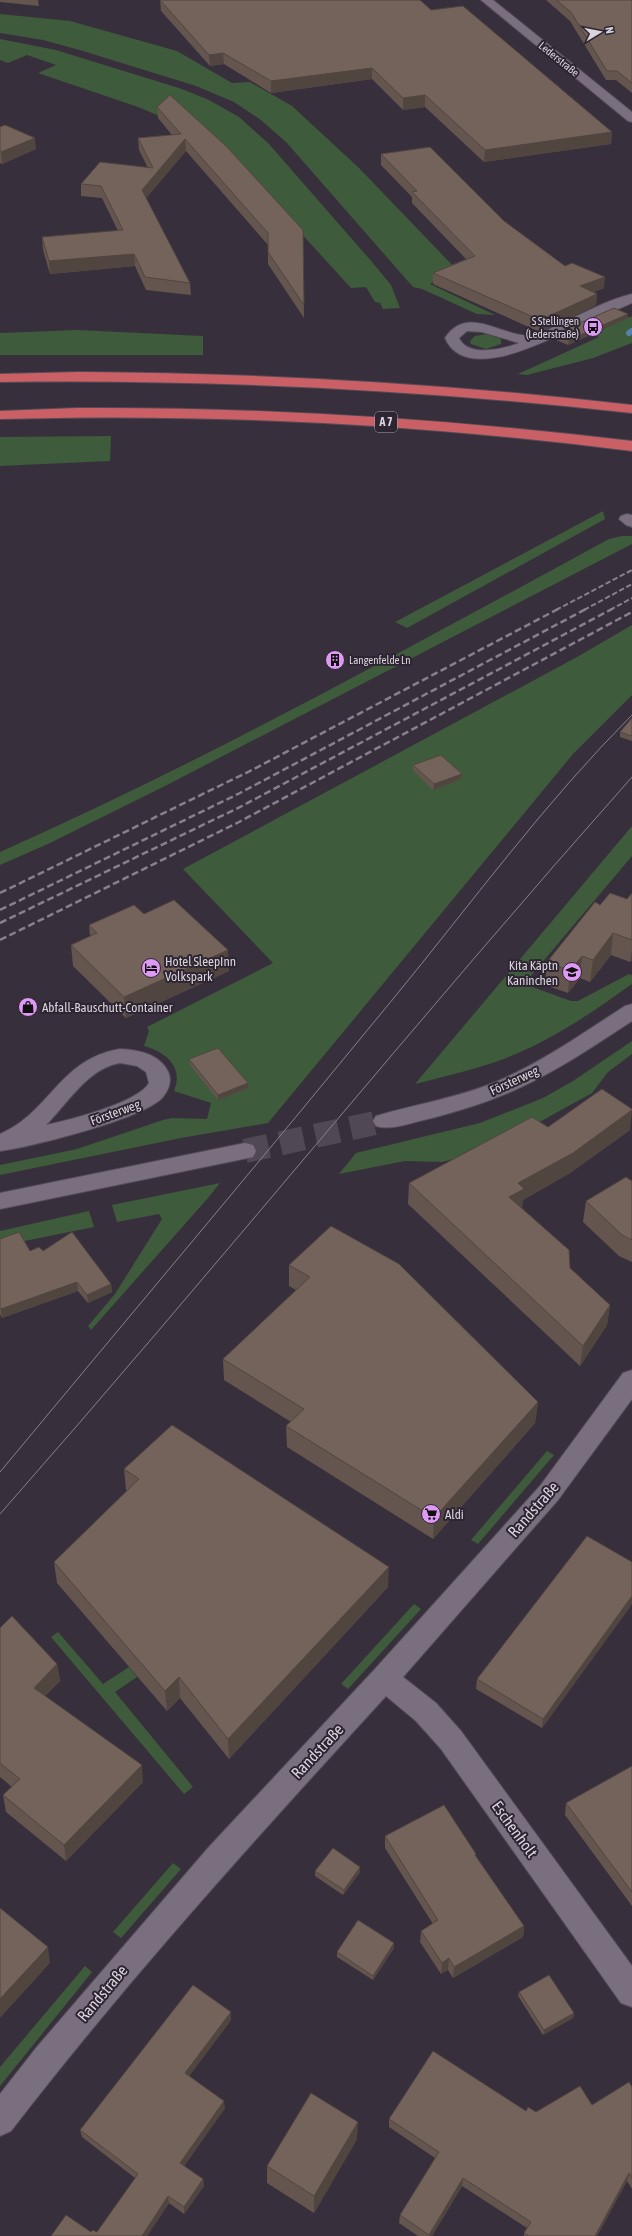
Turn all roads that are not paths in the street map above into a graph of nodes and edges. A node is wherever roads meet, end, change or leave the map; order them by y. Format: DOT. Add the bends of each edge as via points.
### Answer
graph roads {
  1 [pos="486,0"];
  2 [pos="632,118"];
  3 [pos="632,298"];
  4 [pos="538,339"];
  5 [pos="0,378"];
  6 [pos="632,409"];
  7 [pos="0,415"];
  8 [pos="632,446"];
  9 [pos="632,1011"];
  10 [pos="384,1121"];
  11 [pos="0,1143"];
  12 [pos="245,1151"];
  13 [pos="0,1201"];
  14 [pos="632,1380"];
  15 [pos="385,1678"];
  16 [pos="632,1992"];
  17 [pos="0,2120"];
  1 -- 2 [label="street, Lederstraße"];
  3 -- 4 [label="street"];
  4 -- 4 [label="street" via="517,338 492,328 476,327 462,329 453,334 452,338 459,348 489,354 510,351"];
  5 -- 6 [label="highway" via="145,377 381,385 531,397"];
  7 -- 8 [label="highway, A 7" via="252,415 464,428"];
  9 -- 10 [label="street, Försterweg" via="539,1070 513,1083 446,1107"];
  11 -- 11 [label="street, Försterweg" via="72,1128 142,1102 158,1089 158,1071 148,1061 133,1056 120,1055 101,1060 86,1071 28,1129"];
  12 -- 13 [label="street"];
  14 -- 15 [label="street, Randstraße" via="549,1493"];
  15 -- 16 [label="street, Eschenholt" via="426,1712 451,1740"];
  15 -- 17 [label="street, Randstraße" via="218,1858 47,2059"];
}
